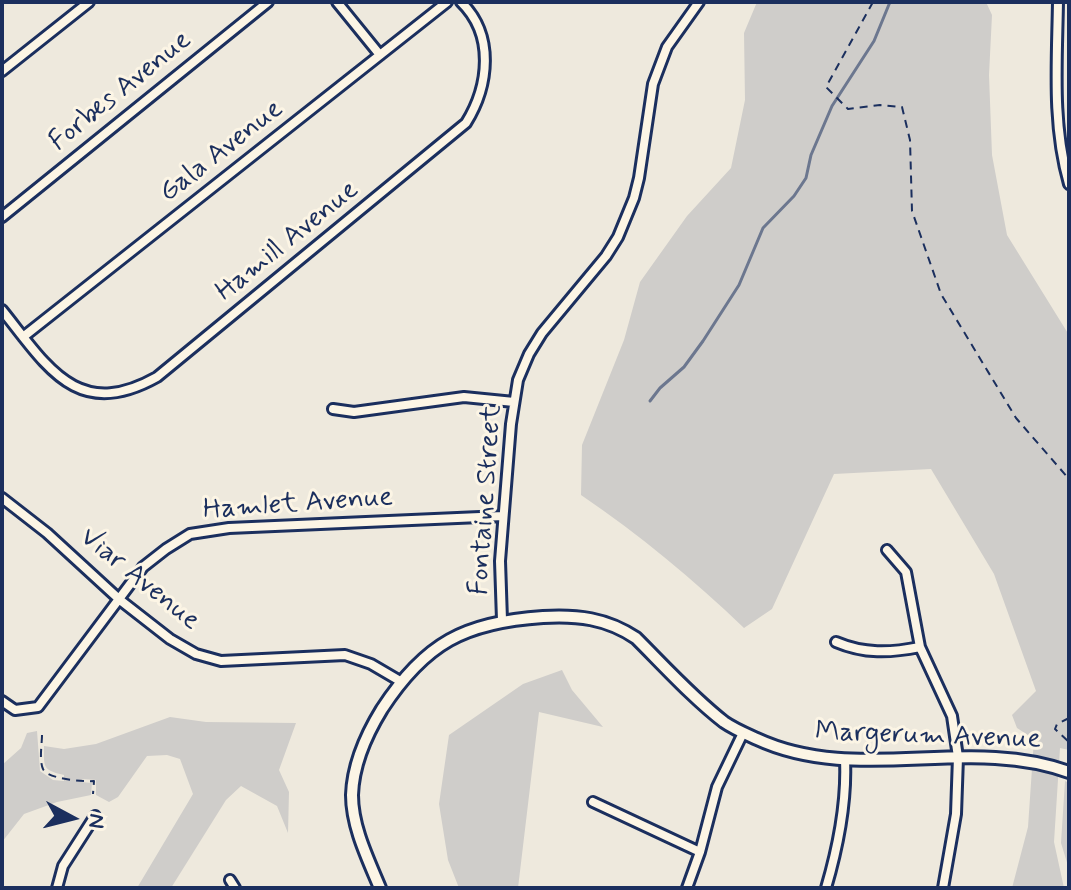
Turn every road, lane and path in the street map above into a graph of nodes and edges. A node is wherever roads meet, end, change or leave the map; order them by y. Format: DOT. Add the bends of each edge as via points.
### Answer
graph roads {
  1 [pos="89,2"];
  2 [pos="268,2"];
  3 [pos="337,2"];
  4 [pos="447,2"];
  5 [pos="461,2"];
  6 [pos="699,2"];
  7 [pos="873,2"];
  8 [pos="1058,2"];
  9 [pos="380,55"];
  10 [pos="2,71"];
  11 [pos="1069,184"];
  12 [pos="2,217"];
  13 [pos="2,310"];
  14 [pos="23,337"];
  15 [pos="514,402"];
  16 [pos="333,409"];
  17 [pos="1069,479"];
  18 [pos="2,498"];
  19 [pos="503,516"];
  20 [pos="887,550"];
  21 [pos="120,600"];
  22 [pos="502,620"];
  23 [pos="836,642"];
  24 [pos="920,647"];
  25 [pos="400,681"];
  26 [pos="2,701"];
  27 [pos="1069,718"];
  28 [pos="743,733"];
  29 [pos="42,735"];
  30 [pos="1069,742"];
  31 [pos="958,757"];
  32 [pos="845,760"];
  33 [pos="1069,772"];
  34 [pos="93,794"];
  35 [pos="593,802"];
  36 [pos="95,816"];
  37 [pos="700,852"];
  38 [pos="57,888"];
  39 [pos="380,888"];
  40 [pos="687,888"];
  41 [pos="826,888"];
  42 [pos="943,888"];
  1 -- 10 [label="street"];
  2 -- 12 [label="street, Forbes Avenue"];
  3 -- 9 [label="street"];
  4 -- 9 [label="street, Gala Avenue"];
  5 -- 14 [label="street, Hamill Avenue" via="486,57 477,106 466,123 157,377 123,392 85,391 60,379"];
  6 -- 15 [label="street, Fontaine Street" via="667,47 653,84 639,178 618,237 542,333 518,380"];
  7 -- 17 [label="path" via="826,87 848,109 902,107 910,140 912,211 941,294 1016,418"];
  8 -- 11 [label="street" via="1058,129"];
  9 -- 14 [label="street, Gala Avenue"];
  13 -- 14 [label="street, Hamill Avenue"];
  15 -- 16 [label="street" via="452,398 354,412"];
  15 -- 19 [label="street, Fontaine Street"];
  18 -- 21 [label="street, Viar Avenue"];
  19 -- 21 [label="street, Hamlet Avenue" via="190,534 143,567"];
  19 -- 22 [label="street, Fontaine Street"];
  20 -- 24 [label="street" via="906,572"];
  21 -- 25 [label="street, Viar Avenue" via="196,654 221,661 345,655"];
  21 -- 26 [label="street, Hamlet Avenue" via="38,707 15,710"];
  22 -- 25 [label="street, Margerum Avenue" via="445,642"];
  22 -- 28 [label="street, Margerum Avenue" via="567,615 621,628 725,723"];
  23 -- 24 [label="street" via="853,650 890,653"];
  24 -- 31 [label="street" via="952,716"];
  25 -- 39 [label="street, Margerum Avenue" via="370,728 358,757 352,795 360,840"];
  27 -- 30 [label="path" via="1055,729"];
  28 -- 32 [label="street, Margerum Avenue" via="801,756"];
  28 -- 37 [label="street" via="717,787"];
  29 -- 34 [label="path" via="45,772 94,781"];
  31 -- 32 [label="street, Margerum Avenue"];
  31 -- 33 [label="street, Margerum Avenue" via="1015,759"];
  31 -- 42 [label="street" via="956,814"];
  32 -- 41 [label="street" via="842,813"];
  35 -- 37 [label="street"];
  36 -- 38 [label="street" via="63,866"];
  37 -- 40 [label="street"];
}
